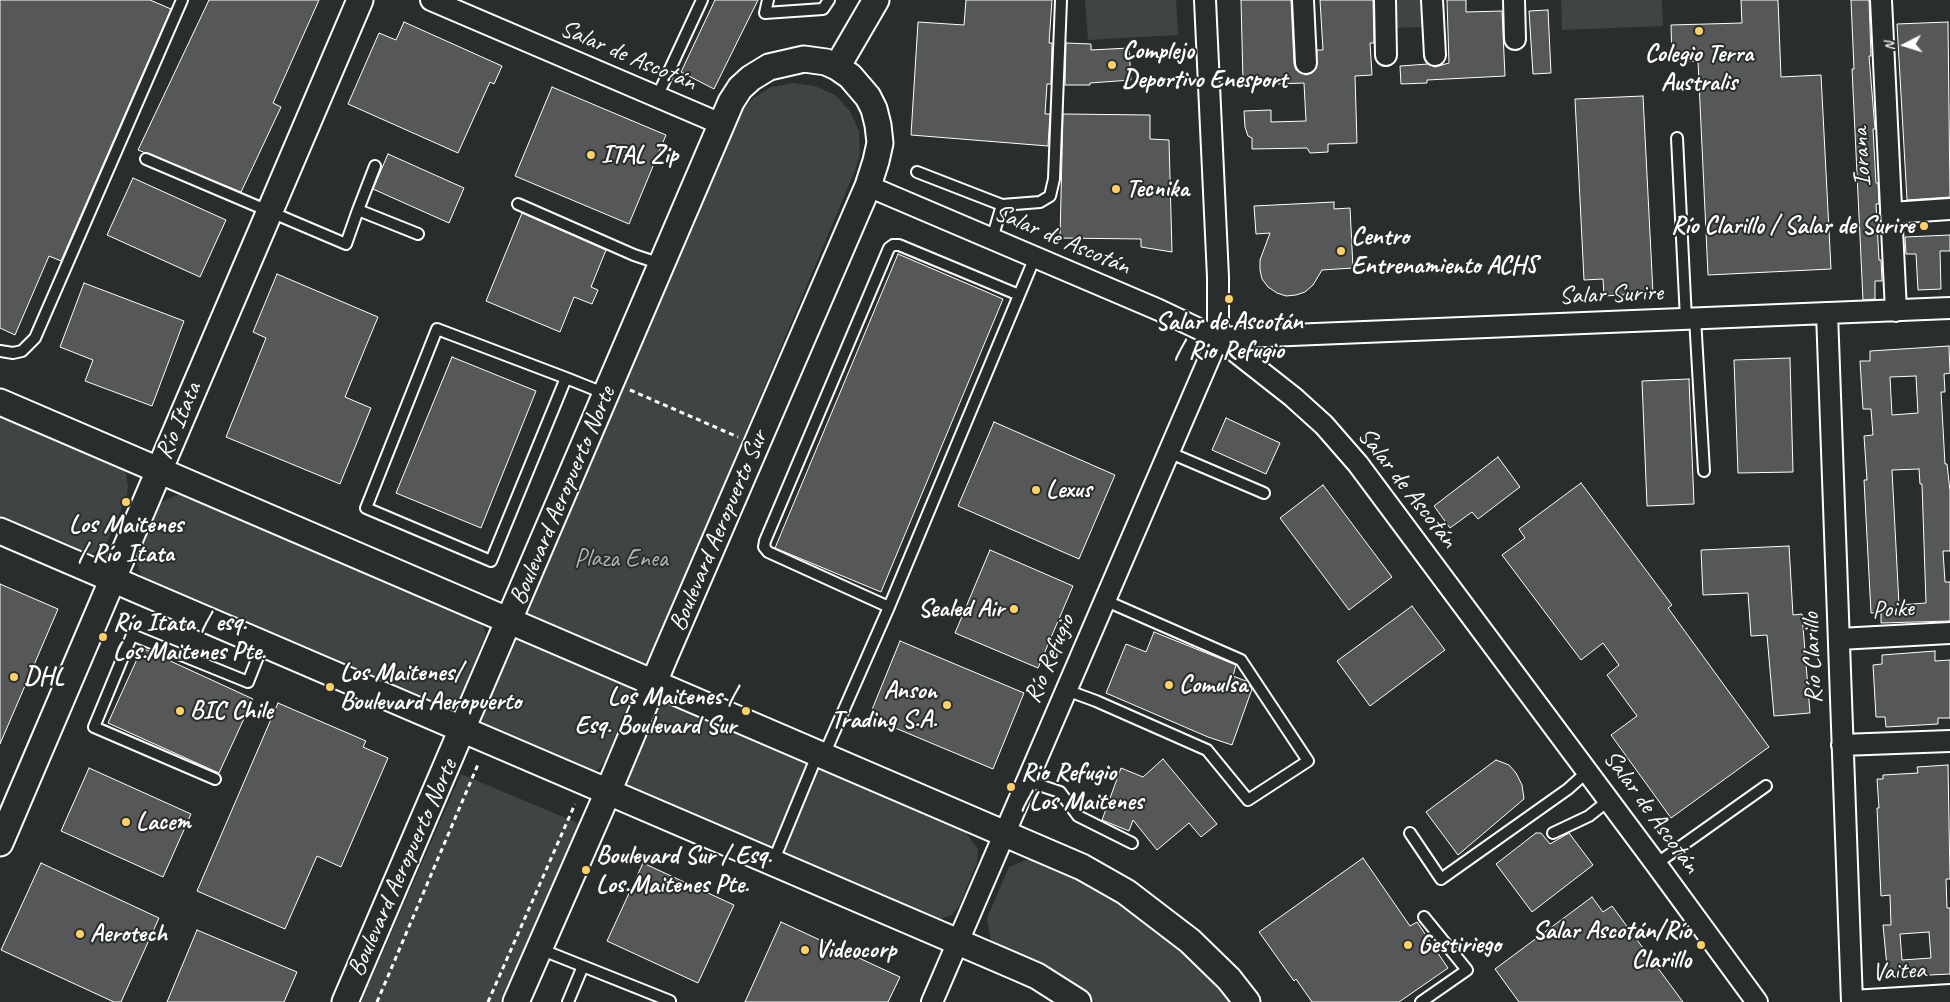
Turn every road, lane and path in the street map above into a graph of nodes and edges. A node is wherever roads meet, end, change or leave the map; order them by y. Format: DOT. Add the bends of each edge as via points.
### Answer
graph roads {
  1 [pos="182,0"];
  2 [pos="360,0"];
  3 [pos="431,0"];
  4 [pos="702,0"];
  5 [pos="768,0"];
  6 [pos="829,0"];
  7 [pos="876,0"];
  8 [pos="1062,0"];
  9 [pos="1205,0"];
  10 [pos="1303,0"];
  11 [pos="1384,0"];
  12 [pos="1432,0"];
  13 [pos="1514,0"];
  14 [pos="1881,0"];
  15 [pos="1515,39"];
  16 [pos="1386,55"];
  17 [pos="1435,55"];
  18 [pos="1306,63"];
  19 [pos="837,67"];
  20 [pos="657,97"];
  21 [pos="721,124"];
  22 [pos="1676,138"];
  23 [pos="146,159"];
  24 [pos="375,166"];
  25 [pos="917,172"];
  26 [pos="868,186"];
  27 [pos="518,204"];
  28 [pos="1002,205"];
  29 [pos="1950,209"];
  30 [pos="358,210"];
  31 [pos="269,212"];
  32 [pos="1891,213"];
  33 [pos="418,234"];
  34 [pos="992,238"];
  35 [pos="1035,257"];
  36 [pos="662,264"];
  37 [pos="1019,295"];
  38 [pos="1950,308"];
  39 [pos="1896,311"];
  40 [pos="1827,313"];
  41 [pos="1691,318"];
  42 [pos="1274,334"];
  43 [pos="1218,338"];
  44 [pos="0,351"];
  45 [pos="1257,367"];
  46 [pos="566,378"];
  47 [pos="606,394"];
  48 [pos="643,396"];
  49 [pos="0,402"];
  50 [pos="756,445"];
  51 [pos="1168,452"];
  52 [pos="158,470"];
  53 [pos="1704,471"];
  54 [pos="1264,493"];
  55 [pos="0,531"];
  56 [pos="113,580"];
  57 [pos="1104,600"];
  58 [pos="889,607"];
  59 [pos="509,621"];
  60 [pos="1950,633"];
  61 [pos="1839,639"];
  62 [pos="263,644"];
  63 [pos="654,682"];
  64 [pos="1066,690"];
  65 [pos="462,729"];
  66 [pos="1950,741"];
  67 [pos="1842,745"];
  68 [pos="821,754"];
  69 [pos="479,762"];
  70 [pos="1588,771"];
  71 [pos="215,779"];
  72 [pos="1026,780"];
  73 [pos="1766,786"];
  74 [pos="608,792"];
  75 [pos="1609,800"];
  76 [pos="575,804"];
  77 [pos="1004,832"];
  78 [pos="1410,833"];
  79 [pos="1553,833"];
  80 [pos="0,843"];
  81 [pos="1132,843"];
  82 [pos="772,862"];
  83 [pos="1656,864"];
  84 [pos="1424,917"];
  85 [pos="958,942"];
  86 [pos="540,948"];
  87 [pos="583,966"];
  88 [pos="1950,995"];
  89 [pos="670,1001"];
  90 [pos="1852,1001"];
  91 [pos="345,1002"];
  92 [pos="377,1002"];
  93 [pos="488,1002"];
  94 [pos="516,1002"];
  95 [pos="568,1002"];
  96 [pos="932,1002"];
  97 [pos="1078,1002"];
  98 [pos="1247,1002"];
  99 [pos="1421,1002"];
  100 [pos="1757,1002"];
  1 -- 44 [label="lane" via="35,338 22,351"];
  2 -- 31 [label="street, Río Itata"];
  3 -- 20 [label="street, Salar de Ascotán"];
  4 -- 20 [label="lane"];
  5 -- 6 [label="lane" via="765,13 823,9"];
  7 -- 19 [label="street"];
  8 -- 28 [label="lane" via="1054,179 1050,196 1040,202"];
  9 -- 43 [label="street"];
  10 -- 18 [label="street"];
  11 -- 16 [label="street"];
  12 -- 17 [label="street"];
  13 -- 15 [label="street"];
  14 -- 32 [label="street, Iorana"];
  19 -- 21 [label="street, Boulevard Aeropuerto Norte" via="804,59 769,67 740,88"];
  19 -- 26 [label="street, Boulevard Aeropuerto Sur" via="850,76 868,97 878,125 880,143"];
  20 -- 21 [label="street, Salar de Ascotán"];
  21 -- 36 [label="street, Boulevard Aeropuerto Norte"];
  22 -- 41 [label="lane"];
  23 -- 31 [label="lane"];
  24 -- 30 [label="lane"];
  25 -- 28 [label="lane"];
  26 -- 34 [label="street, Salar de Ascotán"];
  26 -- 50 [label="street, Boulevard Aeropuerto Sur"];
  27 -- 36 [label="lane"];
  28 -- 34 [label="lane"];
  29 -- 32 [label="street"];
  30 -- 31 [label="lane" via="346,244"];
  30 -- 33 [label="lane"];
  31 -- 52 [label="street, Río Itata"];
  32 -- 39 [label="street, Iorana"];
  34 -- 35 [label="street, Salar de Ascotán"];
  35 -- 37 [label="lane"];
  35 -- 43 [label="street, Salar de Ascotán"];
  36 -- 47 [label="street, Boulevard Aeropuerto Norte"];
  37 -- 58 [label="lane"];
  37 -- 58 [label="lane" via="893,245 765,541 764,548 768,552"];
  38 -- 39 [label="street, Salar Surire"];
  39 -- 40 [label="street, Salar Surire"];
  40 -- 41 [label="street, Salar Surire"];
  40 -- 61 [label="street, Río Clarillo"];
  41 -- 42 [label="street, Salar Surire"];
  41 -- 53 [label="lane"];
  42 -- 43 [label="street, Salar Surire"];
  42 -- 45 [label="street" via="1260,350"];
  43 -- 45 [label="street, Salar de Ascotán"];
  43 -- 51 [label="street, Río Refugio"];
  45 -- 70 [label="street, Salar de Ascotán" via="1293,396 1348,452"];
  46 -- 46 [label="lane" via="438,330 366,508 491,560"];
  46 -- 47 [label="lane"];
  47 -- 59 [label="street, Boulevard Aeropuerto Norte"];
  48 -- 50 [label="path"];
  49 -- 52 [label="street"];
  50 -- 63 [label="street, Boulevard Aeropuerto Sur"];
  51 -- 54 [label="lane"];
  51 -- 57 [label="street, Río Refugio"];
  52 -- 56 [label="street, Río Itata"];
  52 -- 59 [label="street"];
  55 -- 56 [label="street"];
  56 -- 62 [label="street"];
  56 -- 80 [label="street, Río Itata"];
  57 -- 64 [label="street, Río Refugio"];
  57 -- 64 [label="lane" via="1241,660 1308,761 1248,800 1207,750"];
  58 -- 68 [label="lane"];
  59 -- 63 [label="street"];
  59 -- 65 [label="street, Boulevard Aeropuerto Norte"];
  60 -- 61 [label="street, Poike"];
  61 -- 67 [label="street, Río Clarillo"];
  62 -- 65 [label="street"];
  62 -- 71 [label="lane" via="248,682 132,635 94,728"];
  63 -- 68 [label="street"];
  63 -- 74 [label="street, Boulevard Aeropuerto Sur"];
  64 -- 72 [label="street, Río Refugio"];
  65 -- 74 [label="street"];
  65 -- 91 [label="street, Boulevard Aeropuerto Norte"];
  66 -- 67 [label="street"];
  67 -- 90 [label="street, Río Clarillo"];
  68 -- 77 [label="street"];
  68 -- 82 [label="lane"];
  69 -- 92 [label="path"];
  70 -- 75 [label="street, Salar de Ascotán"];
  70 -- 78 [label="lane" via="1568,789 1441,879"];
  72 -- 77 [label="street, Río Refugio"];
  72 -- 81 [label="lane" via="1060,792 1078,816"];
  73 -- 83 [label="lane"];
  74 -- 82 [label="street"];
  74 -- 86 [label="street, Boulevard Aeropuerto Sur"];
  75 -- 79 [label="lane" via="1589,816"];
  75 -- 83 [label="street, Salar de Ascotán"];
  76 -- 93 [label="path"];
  77 -- 85 [label="street, Río Refugio"];
  77 -- 98 [label="street" via="1082,867 1134,898 1190,941 1229,979"];
  82 -- 85 [label="street"];
  83 -- 100 [label="street, Salar de Ascotán"];
  84 -- 99 [label="lane" via="1467,970"];
  85 -- 96 [label="street, Río Refugio"];
  85 -- 97 [label="street" via="1037,976"];
  86 -- 87 [label="lane"];
  86 -- 94 [label="street, Boulevard Aeropuerto Sur"];
  87 -- 89 [label="lane"];
  87 -- 95 [label="lane"];
  88 -- 90 [label="street, Vaitea"];
}
